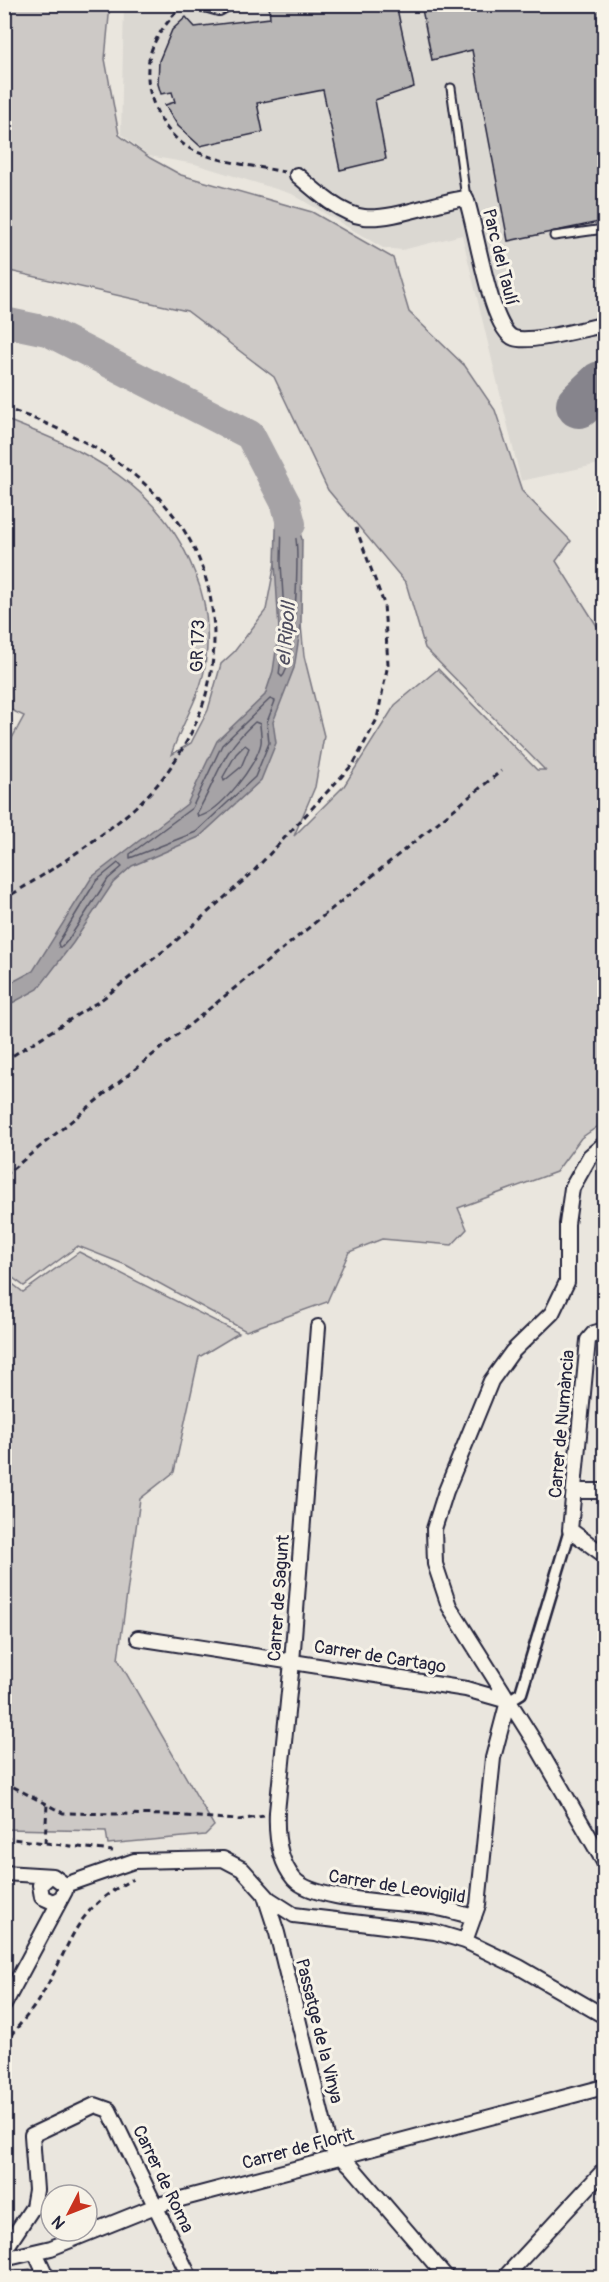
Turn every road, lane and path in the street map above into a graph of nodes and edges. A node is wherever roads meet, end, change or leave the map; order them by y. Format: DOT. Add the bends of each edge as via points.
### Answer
graph roads {
  1 [pos="183,4"];
  2 [pos="205,4"];
  3 [pos="226,4"];
  4 [pos="451,88"];
  5 [pos="297,175"];
  6 [pos="466,198"];
  7 [pos="604,229"];
  8 [pos="554,236"];
  9 [pos="604,325"];
  10 [pos="4,408"];
  11 [pos="356,528"];
  12 [pos="501,771"];
  13 [pos="4,899"];
  14 [pos="4,1061"];
  15 [pos="604,1144"];
  16 [pos="4,1176"];
  17 [pos="318,1327"];
  18 [pos="604,1330"];
  19 [pos="574,1491"];
  20 [pos="604,1491"];
  21 [pos="570,1530"];
  22 [pos="604,1555"];
  23 [pos="138,1638"];
  24 [pos="292,1662"];
  25 [pos="508,1701"];
  26 [pos="4,1782"];
  27 [pos="47,1804"];
  28 [pos="277,1812"];
  29 [pos="4,1838"];
  30 [pos="45,1843"];
  31 [pos="134,1861"];
  32 [pos="604,1862"];
  33 [pos="288,1869"];
  34 [pos="4,1873"];
  35 [pos="49,1877"];
  36 [pos="63,1892"];
  37 [pos="264,1894"];
  38 [pos="41,1895"];
  39 [pos="474,1917"];
  40 [pos="44,1933"];
  41 [pos="465,1941"];
  42 [pos="4,2005"];
  43 [pos="604,2016"];
  44 [pos="4,2044"];
  45 [pos="604,2087"];
  46 [pos="340,2156"];
  47 [pos="604,2170"];
  48 [pos="158,2205"];
  49 [pos="4,2251"];
  50 [pos="35,2252"];
  51 [pos="4,2259"];
  52 [pos="47,2277"];
  53 [pos="190,2277"];
  54 [pos="447,2277"];
  55 [pos="504,2277"];
  1 -- 5 [label="path" via="152,47 149,65 154,106 162,122 196,152"];
  2 -- 3 [label="street" via="219,8"];
  4 -- 6 [label="lane"];
  5 -- 6 [label="street, Parc del Taulí" via="316,191 362,216 392,214"];
  6 -- 9 [label="street, Parc del Taulí" via="493,311 505,333 515,339 542,337"];
  7 -- 8 [label="lane"];
  10 -- 13 [label="path, GR 173" via="104,454 153,490 196,550 207,578 214,627 205,705 192,733 157,784 126,814"];
  11 -- 14 [label="path" via="384,604 388,664 377,719 354,763 251,874 171,945 101,1000"];
  12 -- 16 [label="path"];
  15 -- 25 [label="street" via="586,1162 572,1188 567,1224 567,1282 552,1313 512,1352 491,1381 434,1528 435,1564 449,1606"];
  17 -- 24 [label="street, Carrer de Sagunt"];
  18 -- 19 [label="street, Carrer de Numància" via="588,1340"];
  19 -- 20 [label="street"];
  19 -- 21 [label="street, Carrer de Numància"];
  21 -- 22 [label="street"];
  21 -- 25 [label="street" via="521,1693"];
  23 -- 24 [label="street, Carrer de Cartago"];
  24 -- 25 [label="street, Carrer de Cartago" via="466,1689"];
  24 -- 28 [label="street, Carrer de Sagunt"];
  25 -- 32 [label="street"];
  25 -- 39 [label="street" via="493,1758"];
  26 -- 27 [label="path"];
  27 -- 28 [label="path" via="63,1813 90,1815 238,1820"];
  27 -- 30 [label="path"];
  28 -- 33 [label="street, Carrer de Sagunt" via="276,1830"];
  29 -- 30 [label="path"];
  30 -- 31 [label="path" via="104,1852 133,1849"];
  31 -- 36 [label="street"];
  31 -- 37 [label="street" via="223,1859 242,1869"];
  31 -- 44 [label="path" via="135,1878 86,1912 41,1997"];
  33 -- 39 [label="street, Carrer de Leovigild" via="295,1879 320,1893 438,1908"];
  34 -- 35 [label="street"];
  34 -- 38 [label="street" via="29,1884"];
  35 -- 36 [label="street" via="56,1877"];
  35 -- 38 [label="street" via="42,1881"];
  36 -- 38 [label="street" via="53,1902"];
  36 -- 40 [label="street"];
  37 -- 41 [label="street" via="282,1908 308,1918 435,1932"];
  37 -- 46 [label="street, Passatge de la Vinya" via="329,2145"];
  38 -- 40 [label="street"];
  39 -- 41 [label="street"];
  40 -- 42 [label="street"];
  41 -- 43 [label="street"];
  45 -- 46 [label="street, Carrer de Florit"];
  46 -- 48 [label="street, Carrer de Florit"];
  46 -- 54 [label="street, Passatge de la Vinya"];
  47 -- 55 [label="street"];
  48 -- 49 [label="street, Carrer de Roma" via="109,2110 95,2105 33,2135 33,2207"];
  48 -- 50 [label="street, Carrer de Florit"];
  48 -- 53 [label="street, Carrer de Roma"];
  50 -- 51 [label="street, Carrer de Florit"];
  50 -- 52 [label="street"];
}
